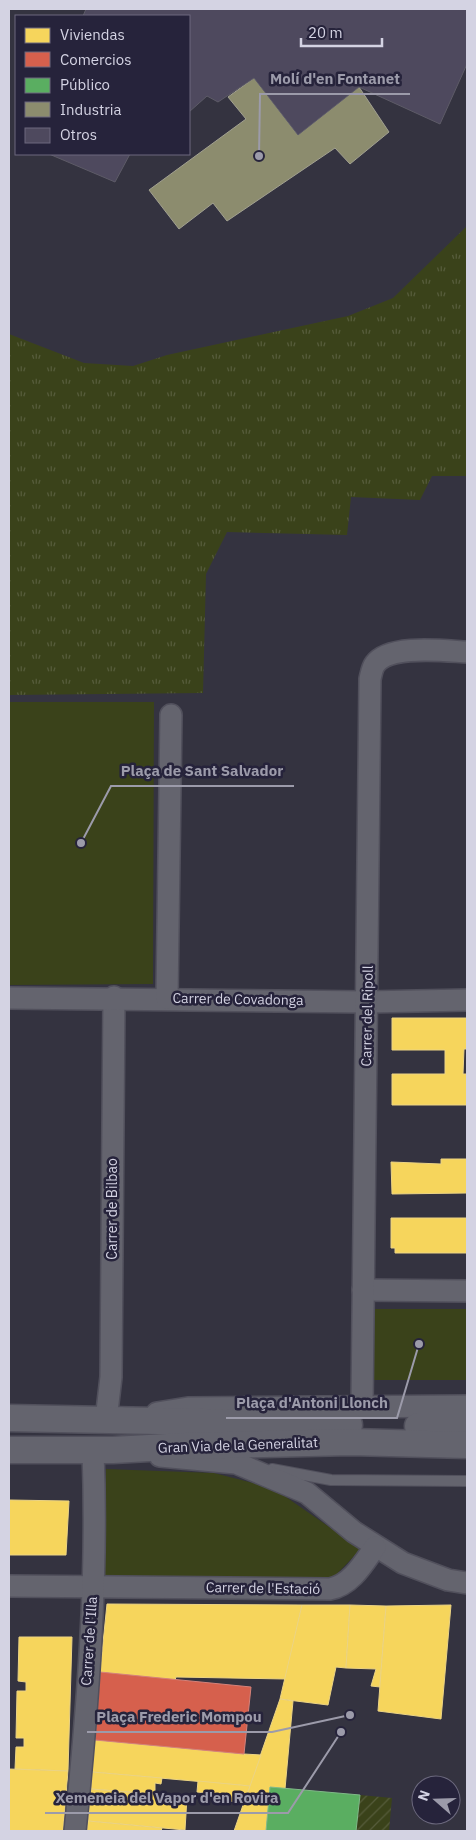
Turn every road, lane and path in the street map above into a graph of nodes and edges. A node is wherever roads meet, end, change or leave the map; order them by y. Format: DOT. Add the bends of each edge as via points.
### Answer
graph roads {
  1 [pos="467,652"];
  2 [pos="171,714"];
  3 [pos="114,997"];
  4 [pos="9,998"];
  5 [pos="167,998"];
  6 [pos="467,1000"];
  7 [pos="367,1002"];
  8 [pos="363,1290"];
  9 [pos="467,1291"];
  10 [pos="467,1406"];
  11 [pos="362,1408"];
  12 [pos="9,1418"];
  13 [pos="106,1420"];
  14 [pos="467,1426"];
  15 [pos="467,1444"];
  16 [pos="9,1450"];
  17 [pos="103,1451"];
  18 [pos="236,1463"];
  19 [pos="467,1481"];
  20 [pos="375,1547"];
  21 [pos="467,1583"];
  22 [pos="9,1586"];
  23 [pos="93,1586"];
  24 [pos="75,1831"];
  1 -- 7 [label="street, Carrer del Ripoll" via="387,654 375,664 370,679"];
  2 -- 5 [label="street"];
  3 -- 4 [label="street, Carrer de Covadonga"];
  3 -- 5 [label="street, Carrer de Covadonga"];
  3 -- 13 [label="street, Carrer de Bilbao" via="111,1377"];
  5 -- 7 [label="street, Carrer de Covadonga"];
  6 -- 7 [label="street, Carrer de Covadonga"];
  7 -- 8 [label="street, Carrer del Ripoll"];
  8 -- 9 [label="street"];
  8 -- 11 [label="street, Carrer del Ripoll"];
  10 -- 11 [label="street"];
  11 -- 13 [label="street" via="188,1408"];
  12 -- 13 [label="street, Gran Via de la Generalitat"];
  13 -- 14 [label="street, Gran Via de la Generalitat"];
  15 -- 17 [label="street, Gran Via de la Generalitat" via="185,1446"];
  16 -- 17 [label="street, Gran Via de la Generalitat"];
  17 -- 18 [label="street"];
  17 -- 23 [label="street, Carrer de l'Illa" via="95,1508"];
  18 -- 19 [label="lane" via="331,1480"];
  18 -- 20 [label="street" via="307,1493"];
  20 -- 21 [label="street" via="425,1573"];
  20 -- 23 [label="street, Carrer de l'Estació" via="359,1570 338,1588"];
  22 -- 23 [label="street, Carrer de l'Estació"];
  23 -- 24 [label="street, Carrer de l'Illa"];
}
